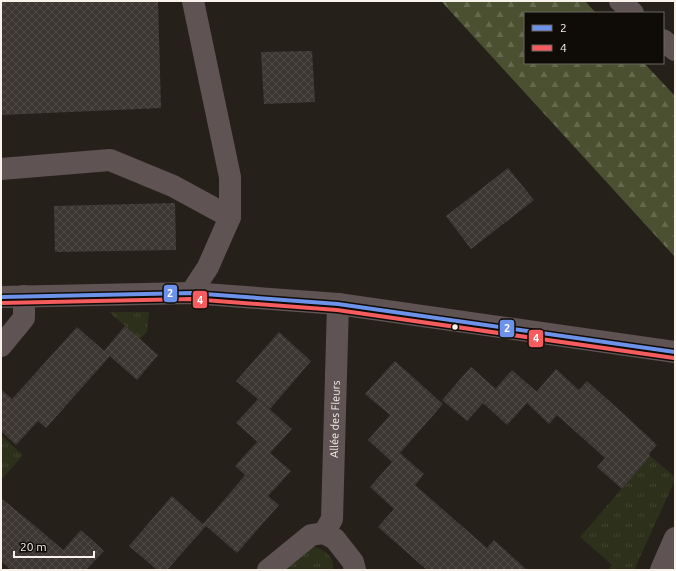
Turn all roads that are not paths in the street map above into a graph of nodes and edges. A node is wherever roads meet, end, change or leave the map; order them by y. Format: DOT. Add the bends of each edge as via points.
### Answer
graph roads {
  1 [pos="193,1"];
  2 [pos="620,1"];
  3 [pos="632,12"];
  4 [pos="664,41"];
  5 [pos="675,50"];
  6 [pos="1,169"];
  7 [pos="230,217"];
  8 [pos="191,293"];
  9 [pos="24,296"];
  10 [pos="1,297"];
  11 [pos="338,304"];
  12 [pos="1,346"];
  13 [pos="675,352"];
  14 [pos="324,532"];
  15 [pos="675,538"];
  16 [pos="268,570"];
  17 [pos="355,570"];
  18 [pos="661,570"];
  1 -- 7 [label="street" via="230,177"];
  2 -- 3 [label="street"];
  4 -- 5 [label="street"];
  6 -- 7 [label="street" via="110,160 172,186"];
  7 -- 8 [label="street" via="208,267"];
  8 -- 9 [label="street"];
  8 -- 11 [label="street"];
  9 -- 10 [label="street"];
  9 -- 12 [label="street" via="24,318"];
  11 -- 13 [label="street"];
  11 -- 14 [label="street, Allée des Fleurs" via="332,519"];
  14 -- 16 [label="street" via="311,535"];
  14 -- 17 [label="street" via="335,539 353,562"];
  15 -- 18 [label="street"];
}
